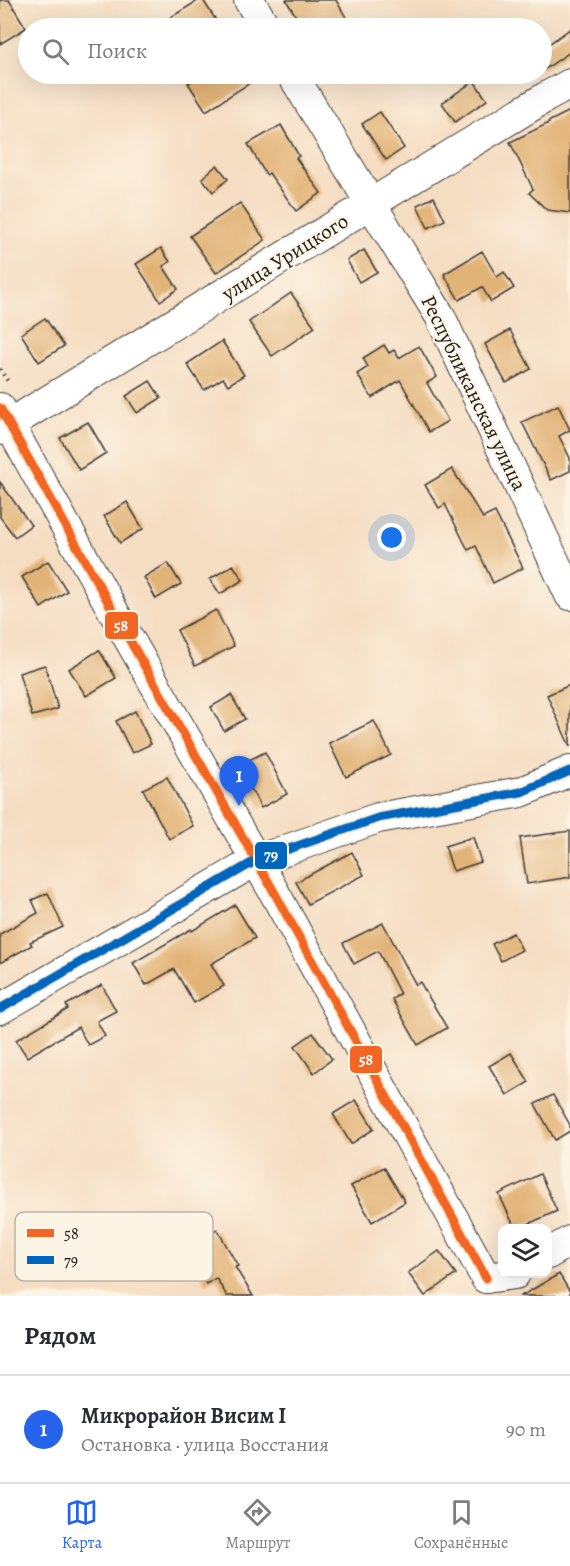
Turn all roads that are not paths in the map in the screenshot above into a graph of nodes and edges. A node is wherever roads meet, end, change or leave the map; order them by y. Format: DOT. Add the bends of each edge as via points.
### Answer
graph roads {
  1 [pos="249,0"];
  2 [pos="260,18"];
  3 [pos="298,84"];
  4 [pos="570,84"];
  5 [pos="371,204"];
  6 [pos="3,421"];
  7 [pos="570,595"];
  8 [pos="570,771"];
  9 [pos="256,860"];
  10 [pos="0,1009"];
  11 [pos="570,1241"];
  12 [pos="552,1252"];
  13 [pos="504,1278"];
  14 [pos="480,1287"];
  1 -- 2 [label="street"];
  3 -- 5 [label="street, Республиканская улица"];
  4 -- 5 [label="street, улица Урицкого"];
  5 -- 6 [label="street, улица Урицкого" via="27,415"];
  5 -- 7 [label="street, Республиканская улица" via="440,316"];
  6 -- 9 [label="street"];
  8 -- 9 [label="street" via="522,792 378,818"];
  9 -- 10 [label="street"];
  9 -- 14 [label="street"];
  11 -- 12 [label="street"];
  13 -- 14 [label="street"];
}
